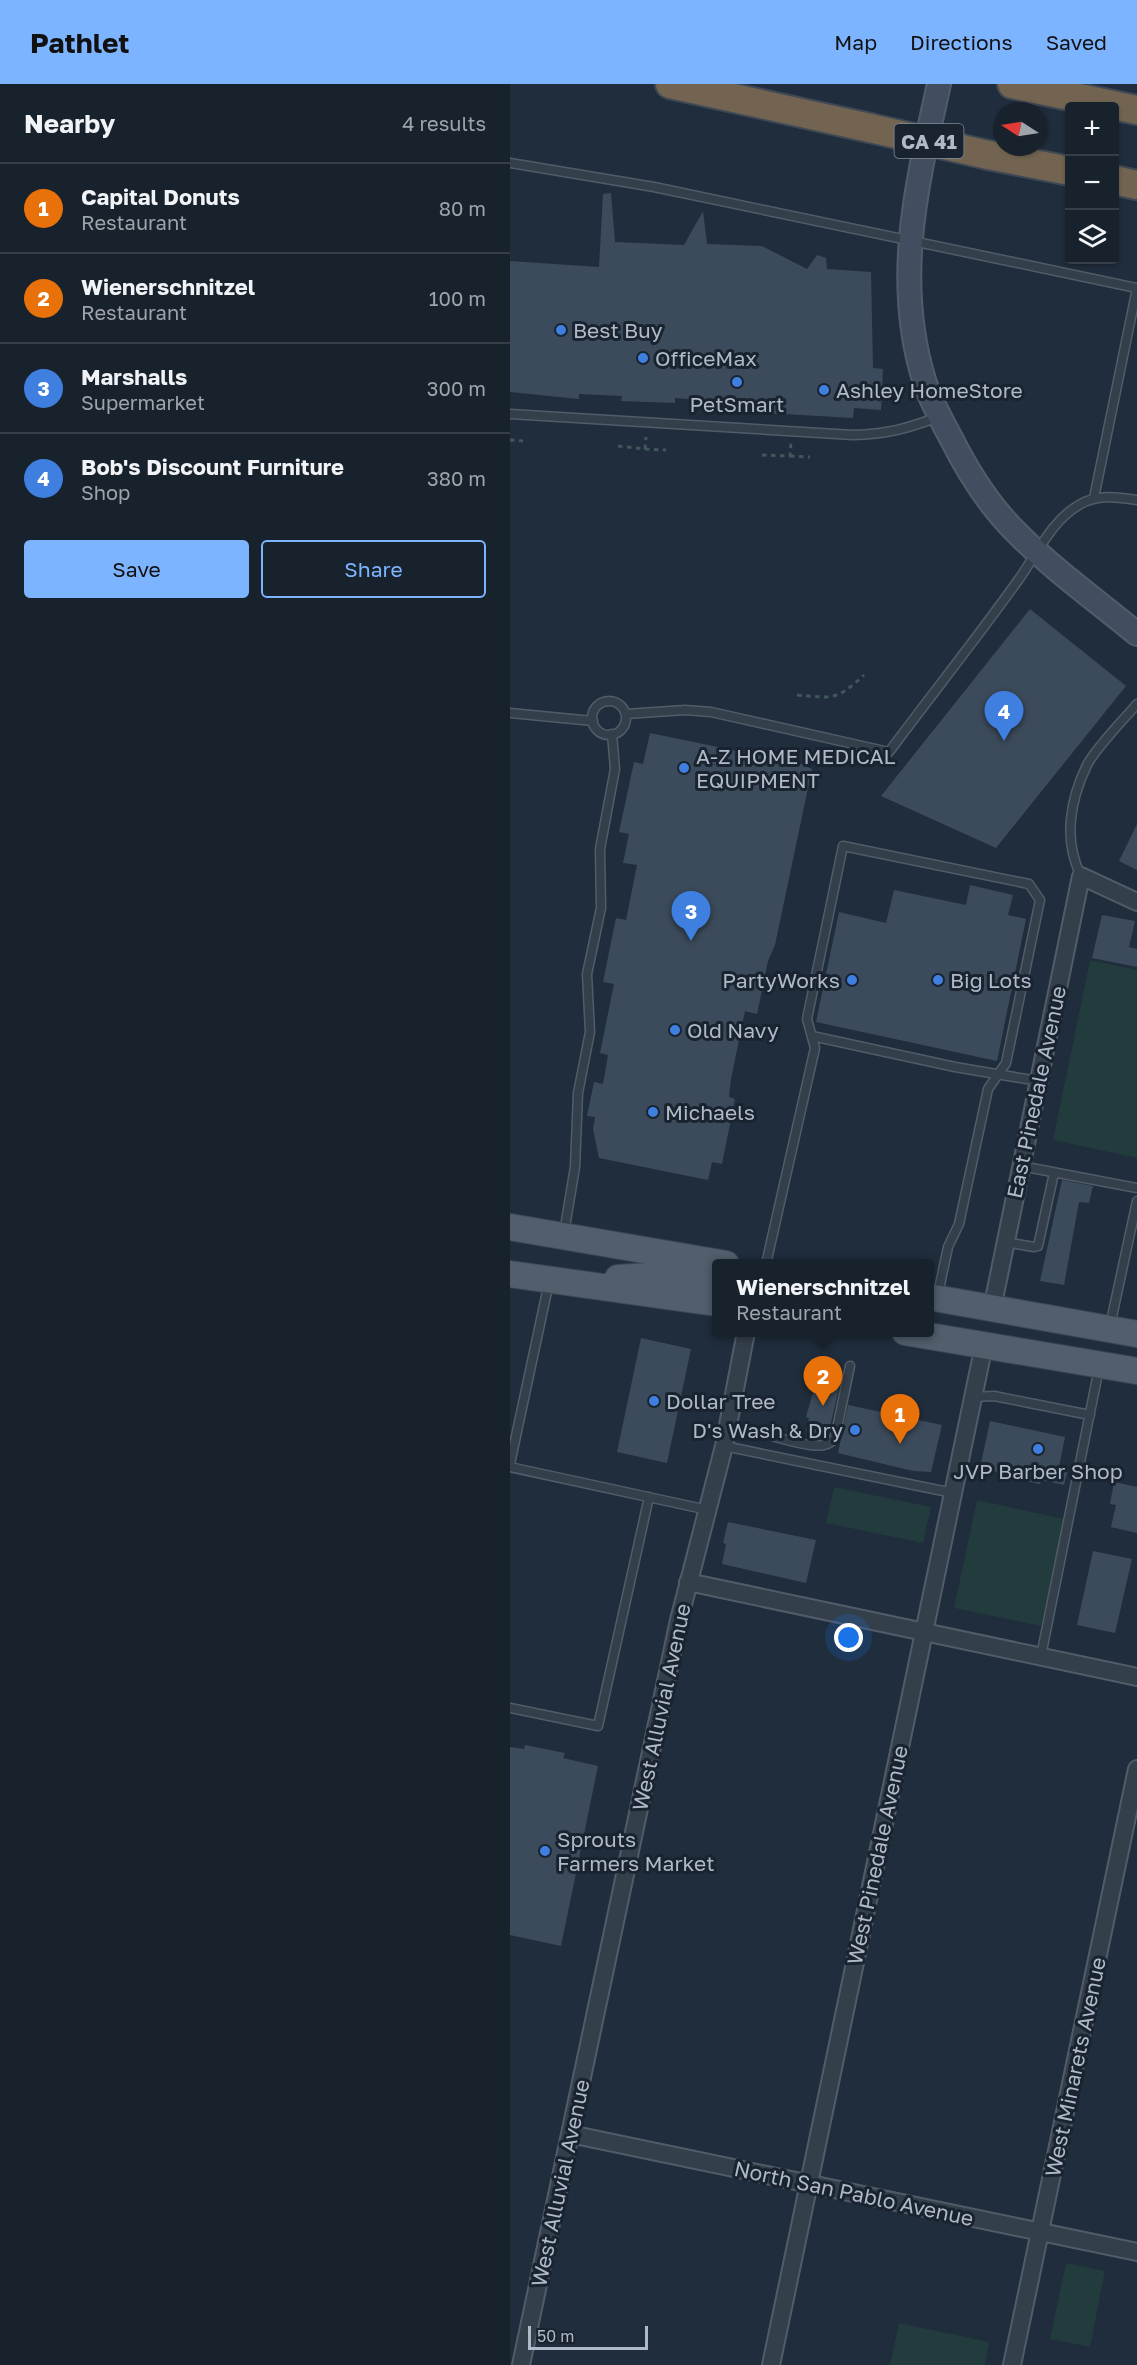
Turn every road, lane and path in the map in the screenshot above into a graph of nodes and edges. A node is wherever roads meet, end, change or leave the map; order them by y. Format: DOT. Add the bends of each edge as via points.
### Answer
graph roads {
  1 [pos="670,84"];
  2 [pos="939,84"];
  3 [pos="1012,84"];
  4 [pos="1137,110"];
  5 [pos="510,163"];
  6 [pos="1065,170"];
  7 [pos="1119,181"];
  8 [pos="1137,185"];
  9 [pos="909,242"];
  10 [pos="510,414"];
  11 [pos="940,417"];
  12 [pos="646,437"];
  13 [pos="510,440"];
  14 [pos="523,441"];
  15 [pos="791,442"];
  16 [pos="618,446"];
  17 [pos="645,449"];
  18 [pos="666,450"];
  19 [pos="762,455"];
  20 [pos="790,456"];
  21 [pos="810,457"];
  22 [pos="1094,498"];
  23 [pos="1137,500"];
  24 [pos="1037,551"];
  25 [pos="1137,634"];
  26 [pos="864,675"];
  27 [pos="796,695"];
  28 [pos="1137,704"];
  29 [pos="510,713"];
  30 [pos="626,714"];
  31 [pos="593,721"];
  32 [pos="612,734"];
  33 [pos="1080,876"];
  34 [pos="1137,902"];
  35 [pos="812,1036"];
  36 [pos="998,1075"];
  37 [pos="1038,1081"];
  38 [pos="1021,1166"];
  39 [pos="1054,1173"];
  40 [pos="1137,1188"];
  41 [pos="1137,1202"];
  42 [pos="510,1227"];
  43 [pos="564,1236"];
  44 [pos="1005,1242"];
  45 [pos="767,1259"];
  46 [pos="712,1261"];
  47 [pos="510,1274"];
  48 [pos="549,1280"];
  49 [pos="712,1284"];
  50 [pos="934,1293"];
  51 [pos="934,1300"];
  52 [pos="712,1303"];
  53 [pos="992,1309"];
  54 [pos="1110,1329"];
  55 [pos="1137,1334"];
  56 [pos="745,1337"];
  57 [pos="934,1337"];
  58 [pos="984,1345"];
  59 [pos="1100,1364"];
  60 [pos="850,1366"];
  61 [pos="1137,1371"];
  62 [pos="973,1397"];
  63 [pos="1089,1414"];
  64 [pos="775,1437"];
  65 [pos="724,1446"];
  66 [pos="510,1466"];
  67 [pos="953,1492"];
  68 [pos="649,1497"];
  69 [pos="708,1510"];
  70 [pos="688,1582"];
  71 [pos="924,1632"];
  72 [pos="1041,1656"];
  73 [pos="1137,1677"];
  74 [pos="510,1708"];
  75 [pos="1137,1768"];
  76 [pos="570,2134"];
  77 [pos="809,2184"];
  78 [pos="1040,2232"];
  79 [pos="1137,2252"];
  80 [pos="521,2365"];
  81 [pos="771,2365"];
  82 [pos="1012,2365"];
  1 -- 6 [label="highway, CA 41, bridge"];
  2 -- 9 [label="main road" via="916,189"];
  3 -- 4 [label="highway"];
  5 -- 9 [label="lane" via="654,187"];
  7 -- 8 [label="highway"];
  9 -- 11 [label="main road" via="915,345 924,381"];
  9 -- 22 [label="lane" via="1137,288"];
  10 -- 11 [label="lane" via="853,435 902,430"];
  11 -- 24 [label="main road" via="973,478 1015,531"];
  12 -- 17 [label="path"];
  13 -- 14 [label="path"];
  15 -- 20 [label="path"];
  16 -- 17 [label="path"];
  17 -- 18 [label="path"];
  19 -- 20 [label="path"];
  20 -- 21 [label="path"];
  22 -- 23 [label="lane"];
  22 -- 24 [label="lane" via="1064,516"];
  24 -- 25 [label="main road"];
  24 -- 30 [label="lane" via="889,752 711,712"];
  26 -- 27 [label="path" via="842,694"];
  28 -- 33 [label="lane" via="1088,763 1075,801 1069,823 1071,853"];
  29 -- 31 [label="lane"];
  30 -- 31 [label="lane" via="609,701 598,705"];
  30 -- 32 [label="lane" via="622,729"];
  31 -- 32 [label="lane" via="598,730"];
  32 -- 43 [label="lane" via="615,770 600,849 601,908 587,974 590,1032 578,1093 575,1167"];
  33 -- 34 [label="street"];
  33 -- 37 [label="street, East Pinedale Avenue"];
  35 -- 36 [label="lane"];
  35 -- 36 [label="lane" via="807,1019 843,846 1029,884 1040,900 1006,1063"];
  35 -- 45 [label="lane" via="815,1048"];
  36 -- 37 [label="lane"];
  36 -- 50 [label="lane" via="987,1089 959,1224"];
  37 -- 38 [label="street, East Pinedale Avenue"];
  38 -- 39 [label="lane"];
  38 -- 44 [label="street, East Pinedale Avenue"];
  39 -- 40 [label="lane"];
  39 -- 44 [label="lane" via="1038,1246"];
  41 -- 54 [label="lane"];
  42 -- 43 [label="main road"];
  43 -- 46 [label="main road"];
  44 -- 53 [label="street, East Pinedale Avenue"];
  47 -- 48 [label="main road"];
  48 -- 49 [label="main road" via="653,1276"];
  48 -- 52 [label="main road"];
  48 -- 66 [label="lane"];
  51 -- 53 [label="main road"];
  53 -- 54 [label="main road"];
  54 -- 55 [label="main road"];
  56 -- 65 [label="street, West Alluvial Avenue"];
  57 -- 58 [label="main road"];
  58 -- 59 [label="main road"];
  58 -- 62 [label="street, West Pinedale Avenue"];
  59 -- 61 [label="main road"];
  59 -- 63 [label="lane"];
  60 -- 64 [label="lane" via="832,1442 813,1445"];
  62 -- 63 [label="lane" via="994,1395"];
  62 -- 67 [label="street, West Pinedale Avenue"];
  63 -- 72 [label="lane"];
  65 -- 67 [label="lane"];
  65 -- 69 [label="street, West Alluvial Avenue"];
  66 -- 68 [label="lane"];
  67 -- 71 [label="street, West Pinedale Avenue"];
  68 -- 69 [label="lane"];
  68 -- 74 [label="lane" via="598,1726"];
  69 -- 70 [label="street, West Alluvial Avenue"];
  70 -- 71 [label="street"];
  70 -- 76 [label="street, West Alluvial Avenue"];
  71 -- 72 [label="street"];
  71 -- 77 [label="street, West Pinedale Avenue"];
  72 -- 73 [label="street"];
  75 -- 78 [label="street, West Minarets Avenue"];
  76 -- 77 [label="street, North San Pablo Avenue"];
  76 -- 80 [label="street, West Alluvial Avenue"];
  77 -- 78 [label="street, North San Pablo Avenue"];
  77 -- 81 [label="street, West Pinedale Avenue"];
  78 -- 79 [label="street, North San Pablo Avenue"];
  78 -- 82 [label="street, West Minarets Avenue"];
}
